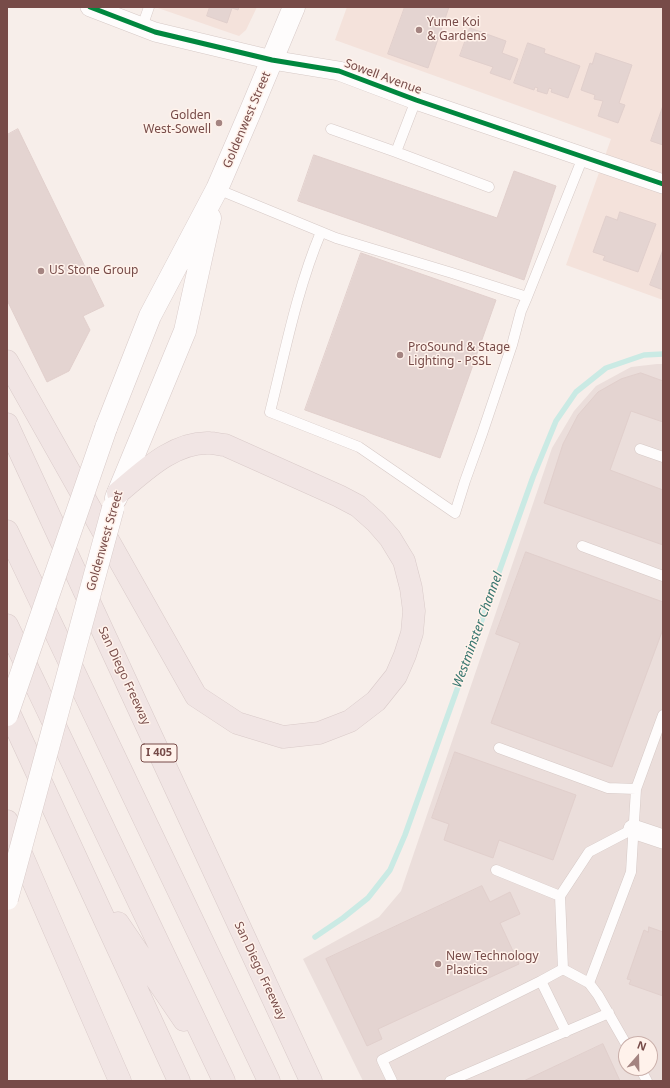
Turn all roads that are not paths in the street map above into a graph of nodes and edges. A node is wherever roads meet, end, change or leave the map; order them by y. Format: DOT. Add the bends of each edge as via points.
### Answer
graph roads {
  1 [pos="90,7"];
  2 [pos="149,7"];
  3 [pos="294,7"];
  4 [pos="142,27"];
  5 [pos="272,60"];
  6 [pos="416,100"];
  7 [pos="331,130"];
  8 [pos="396,152"];
  9 [pos="583,157"];
  10 [pos="663,184"];
  11 [pos="489,187"];
  12 [pos="217,189"];
  13 [pos="321,232"];
  14 [pos="527,297"];
  15 [pos="7,360"];
  16 [pos="7,424"];
  17 [pos="640,449"];
  18 [pos="663,456"];
  19 [pos="115,501"];
  20 [pos="7,531"];
  21 [pos="582,546"];
  22 [pos="663,576"];
  23 [pos="7,625"];
  24 [pos="7,708"];
  25 [pos="7,715"];
  26 [pos="663,715"];
  27 [pos="499,748"];
  28 [pos="636,788"];
  29 [pos="7,821"];
  30 [pos="633,829"];
  31 [pos="663,839"];
  32 [pos="81,868"];
  33 [pos="496,870"];
  34 [pos="560,896"];
  35 [pos="7,899"];
  36 [pos="563,969"];
  37 [pos="541,981"];
  38 [pos="589,984"];
  39 [pos="609,1013"];
  40 [pos="566,1032"];
  41 [pos="622,1036"];
  42 [pos="224,1080"];
  43 [pos="120,1081"];
  44 [pos="179,1081"];
  45 [pos="269,1081"];
  46 [pos="311,1081"];
  47 [pos="392,1081"];
  48 [pos="450,1081"];
  1 -- 4 [label="street, Sowell Avenue"];
  2 -- 4 [label="lane"];
  3 -- 5 [label="main road, Goldenwest Street"];
  4 -- 5 [label="street, Sowell Avenue"];
  5 -- 6 [label="street, Sowell Avenue" via="339,71"];
  5 -- 12 [label="main road, Goldenwest Street"];
  6 -- 8 [label="lane"];
  6 -- 9 [label="street, Sowell Avenue"];
  7 -- 8 [label="lane"];
  8 -- 11 [label="lane"];
  9 -- 10 [label="street, Sowell Avenue"];
  9 -- 14 [label="lane"];
  12 -- 13 [label="lane"];
  12 -- 19 [label="main road, Goldenwest Street" via="185,331"];
  12 -- 25 [label="main road, Goldenwest Street, bridge" via="150,316 106,428"];
  13 -- 14 [label="lane"];
  13 -- 14 [label="lane" via="298,299 270,412 359,447 455,513"];
  15 -- 19 [label="highway" via="196,696 237,723 283,737 319,733 350,721 376,701 396,676 412,633 414,611 411,588 404,561 390,538 358,506 225,446 209,443 180,448 154,463"];
  16 -- 46 [label="highway, San Diego Freeway / I 405"];
  17 -- 18 [label="lane"];
  19 -- 35 [label="main road, Goldenwest Street, bridge"];
  20 -- 45 [label="highway"];
  21 -- 22 [label="lane"];
  23 -- 42 [label="highway"];
  24 -- 32 [label="highway"];
  26 -- 28 [label="lane"];
  27 -- 28 [label="lane" via="608,788"];
  28 -- 30 [label="lane"];
  29 -- 43 [label="highway"];
  30 -- 31 [label="street"];
  30 -- 34 [label="lane" via="589,852"];
  30 -- 38 [label="lane" via="630,872"];
  32 -- 42 [label="highway"];
  32 -- 44 [label="highway"];
  33 -- 34 [label="lane"];
  34 -- 36 [label="lane"];
  36 -- 37 [label="lane"];
  36 -- 38 [label="lane"];
  37 -- 40 [label="lane"];
  37 -- 47 [label="lane" via="382,1060"];
  38 -- 39 [label="lane"];
  39 -- 40 [label="lane"];
  39 -- 41 [label="lane"];
  40 -- 48 [label="lane"];
}
